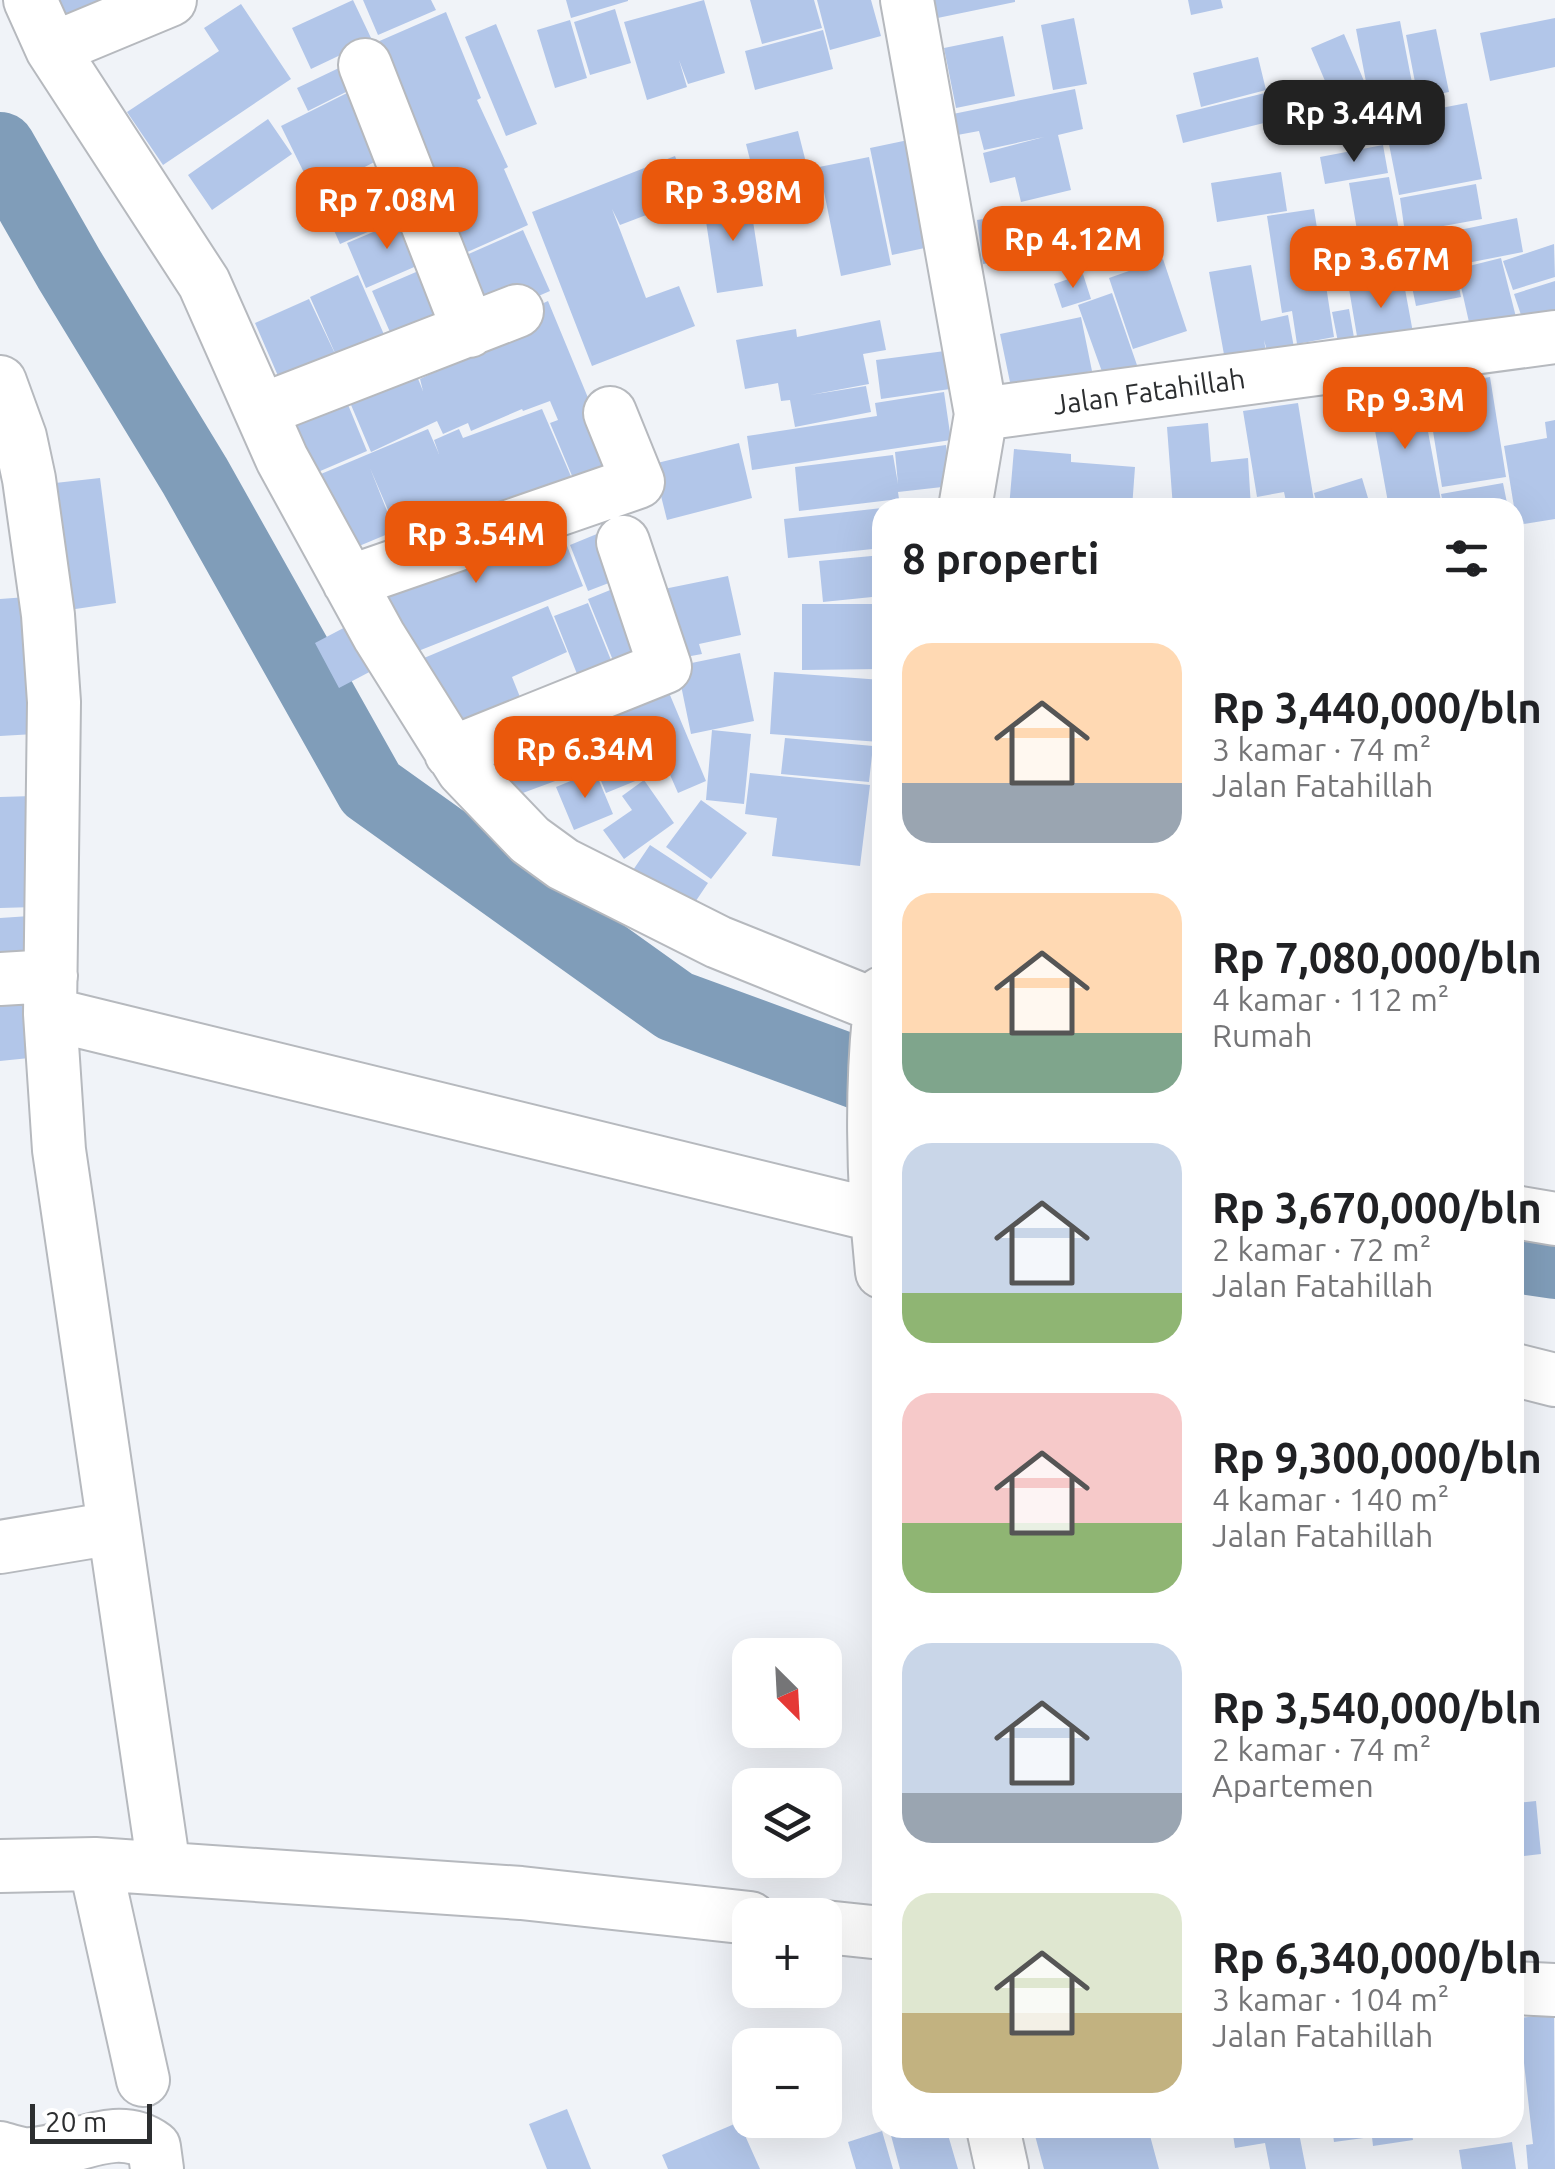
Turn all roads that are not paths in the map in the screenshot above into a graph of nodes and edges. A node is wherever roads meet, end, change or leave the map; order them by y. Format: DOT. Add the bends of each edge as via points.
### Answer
graph roads {
  1 [pos="30,0"];
  2 [pos="170,0"];
  3 [pos="907,0"];
  4 [pos="52,49"];
  5 [pos="364,65"];
  6 [pos="517,311"];
  7 [pos="468,331"];
  8 [pos="1555,337"];
  9 [pos="0,382"];
  10 [pos="262,410"];
  11 [pos="610,413"];
  12 [pos="980,414"];
  13 [pos="967,498"];
  14 [pos="623,542"];
  15 [pos="349,582"];
  16 [pos="451,753"];
  17 [pos="34,990"];
  18 [pos="872,1008"];
  19 [pos="872,1204"];
  20 [pos="1524,1214"];
  21 [pos="1555,1219"];
  22 [pos="1524,1372"];
  23 [pos="1555,1380"];
  24 [pos="114,1528"];
  25 [pos="0,1547"];
  26 [pos="95,1864"];
  27 [pos="0,1866"];
  28 [pos="164,1868"];
  29 [pos="732,1916"];
  30 [pos="842,1928"];
  31 [pos="872,1932"];
  32 [pos="1524,1988"];
  33 [pos="1555,1990"];
  34 [pos="143,2080"];
  35 [pos="995,2138"];
  36 [pos="0,2148"];
  37 [pos="158,2169"];
  38 [pos="1002,2169"];
  1 -- 4 [label="street"];
  2 -- 4 [label="street"];
  3 -- 12 [label="street"];
  4 -- 10 [label="street" via="194,266"];
  5 -- 7 [label="street"];
  6 -- 7 [label="street"];
  7 -- 10 [label="street"];
  8 -- 12 [label="street, Jalan Fatahillah"];
  9 -- 17 [label="street" via="30,478 54,702"];
  10 -- 15 [label="street"];
  11 -- 15 [label="street" via="638,482"];
  12 -- 13 [label="street"];
  14 -- 16 [label="street" via="664,668"];
  15 -- 16 [label="street"];
  16 -- 18 [label="street" via="530,840 564,864 718,942"];
  17 -- 19 [label="street"];
  17 -- 24 [label="street"];
  20 -- 21 [label="street"];
  22 -- 23 [label="street"];
  24 -- 25 [label="street"];
  24 -- 28 [label="street"];
  26 -- 27 [label="street"];
  26 -- 28 [label="street"];
  26 -- 34 [label="street"];
  28 -- 29 [label="street" via="520,1893"];
  30 -- 31 [label="street"];
  32 -- 33 [label="street"];
  35 -- 38 [label="street"];
  36 -- 37 [label="street" via="26,2154 106,2136 143,2138 154,2147"];
}
